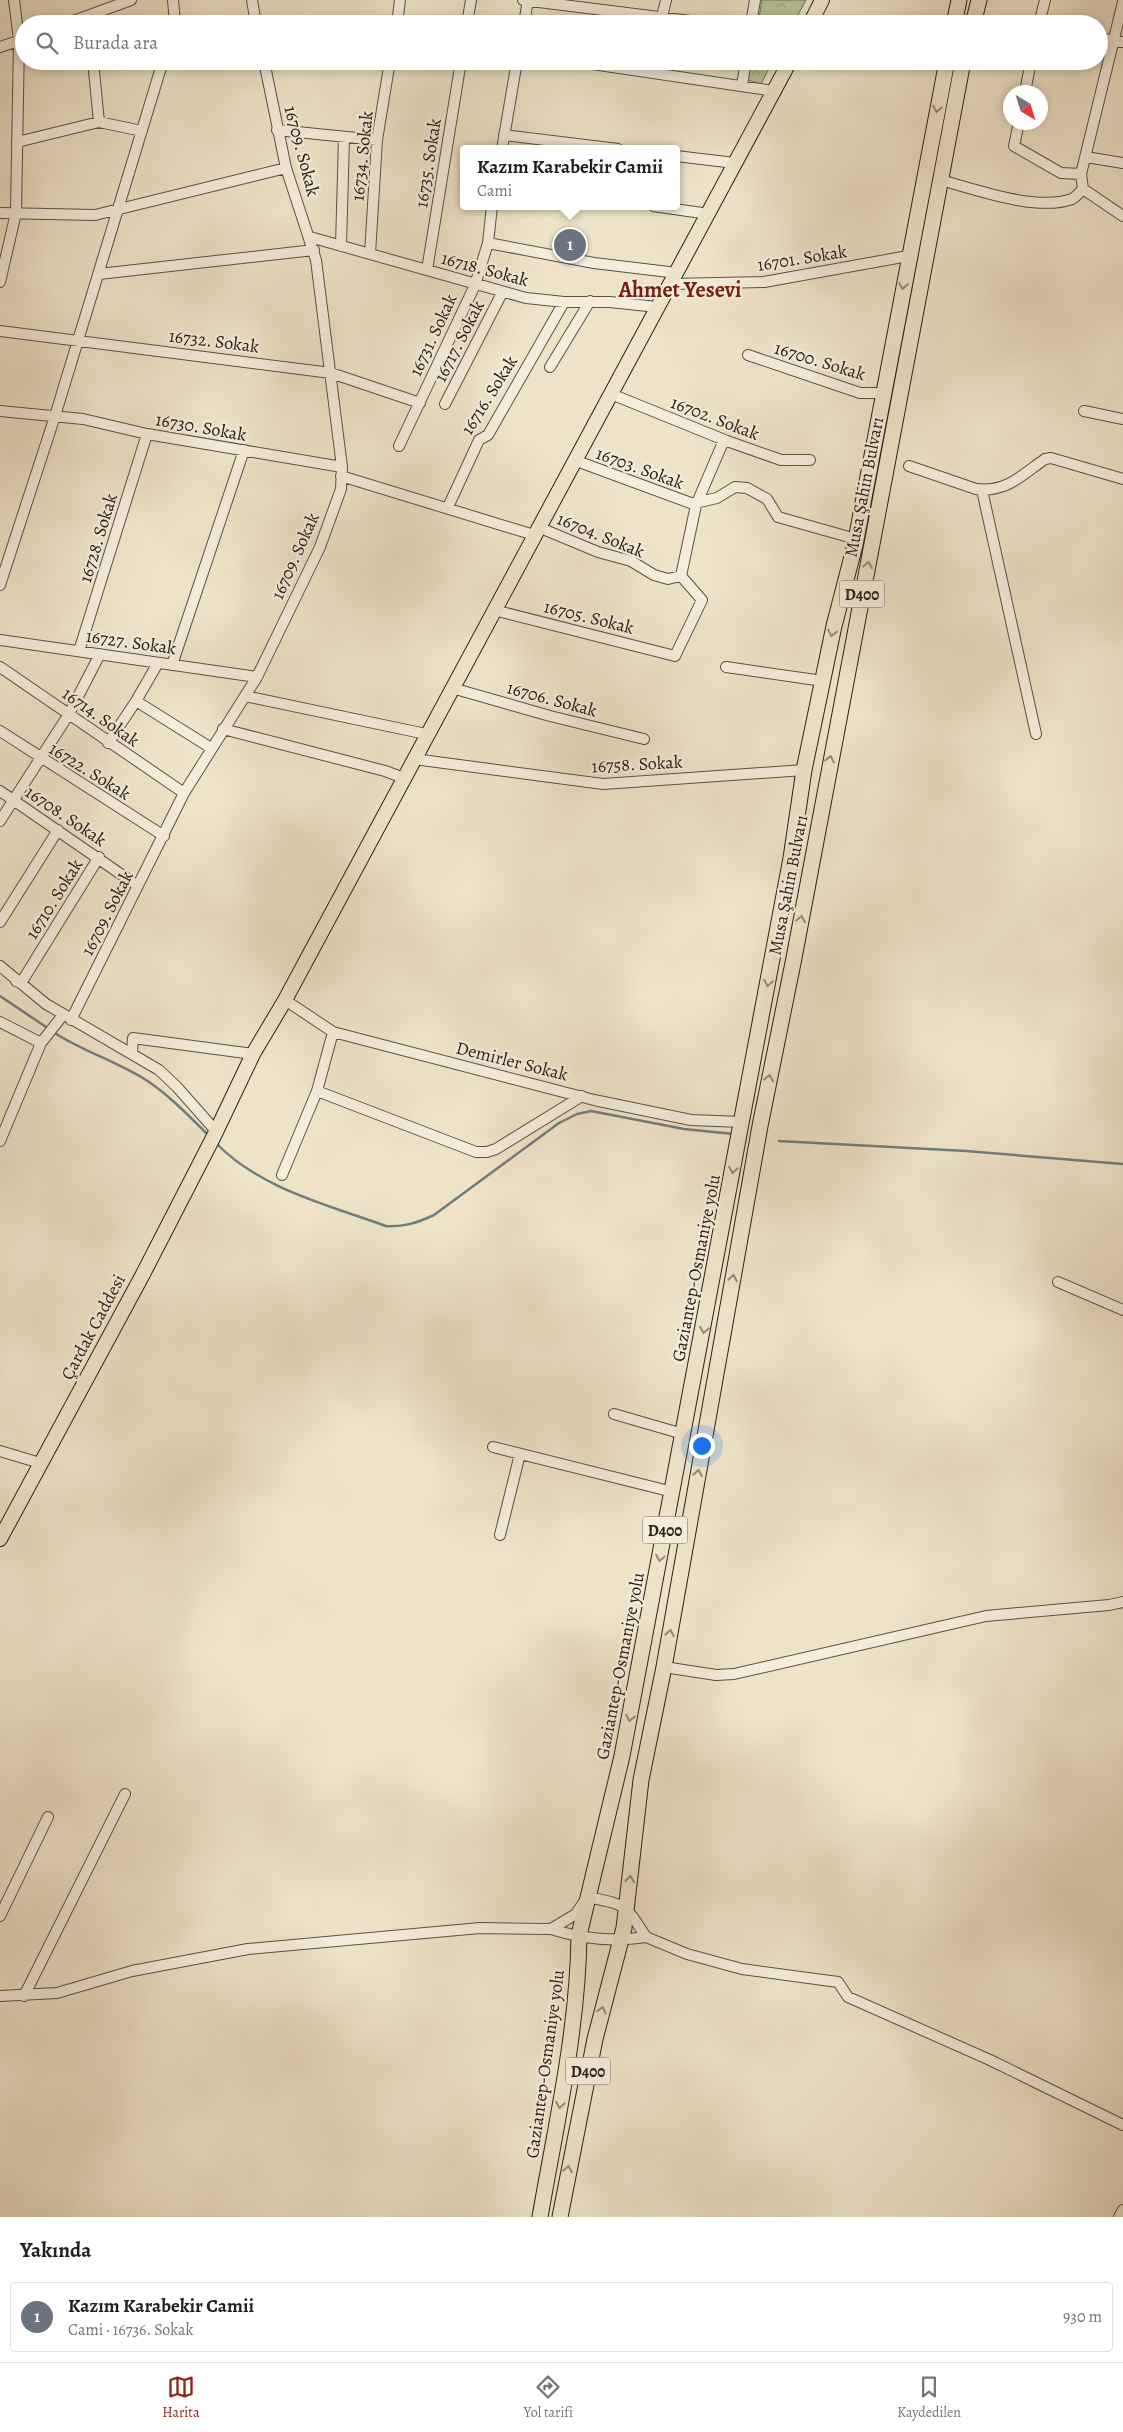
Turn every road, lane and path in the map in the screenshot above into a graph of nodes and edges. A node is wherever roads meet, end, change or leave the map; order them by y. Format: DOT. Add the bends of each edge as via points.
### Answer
graph roads {
  1 [pos="14,0"];
  2 [pos="131,0"];
  3 [pos="173,0"];
  4 [pos="252,0"];
  5 [pos="400,0"];
  6 [pos="471,0"];
  7 [pos="523,0"];
  8 [pos="528,0"];
  9 [pos="666,0"];
  10 [pos="755,0"];
  11 [pos="822,0"];
  12 [pos="960,0"];
  13 [pos="979,0"];
  14 [pos="1045,0"];
  15 [pos="1123,2"];
  16 [pos="17,15"];
  17 [pos="100,15"];
  18 [pos="174,15"];
  19 [pos="254,15"];
  20 [pos="398,15"];
  21 [pos="468,15"];
  22 [pos="526,15"];
  23 [pos="646,15"];
  24 [pos="662,15"];
  25 [pos="752,15"];
  26 [pos="814,15"];
  27 [pos="956,15"];
  28 [pos="975,15"];
  29 [pos="1041,15"];
  30 [pos="1118,41"];
  31 [pos="15,42"];
  32 [pos="0,47"];
  33 [pos="20,70"];
  34 [pos="94,70"];
  35 [pos="160,70"];
  36 [pos="266,70"];
  37 [pos="389,70"];
  38 [pos="460,70"];
  39 [pos="515,70"];
  40 [pos="636,70"];
  41 [pos="744,70"];
  42 [pos="785,70"];
  43 [pos="945,70"];
  44 [pos="961,70"];
  45 [pos="1029,70"];
  46 [pos="958,83"];
  47 [pos="742,85"];
  48 [pos="1026,85"];
  49 [pos="774,91"];
  50 [pos="99,122"];
  51 [pos="277,130"];
  52 [pos="1017,130"];
  53 [pos="142,132"];
  54 [pos="504,135"];
  55 [pos="344,138"];
  56 [pos="377,140"];
  57 [pos="17,142"];
  58 [pos="503,145"];
  59 [pos="585,145"];
  60 [pos="680,156"];
  61 [pos="1086,157"];
  62 [pos="735,163"];
  63 [pos="1123,163"];
  64 [pos="286,168"];
  65 [pos="941,173"];
  66 [pos="1082,174"];
  67 [pos="1084,189"];
  68 [pos="118,209"];
  69 [pos="492,210"];
  70 [pos="680,210"];
  71 [pos="0,212"];
  72 [pos="16,213"];
  73 [pos="709,214"];
  74 [pos="1123,216"];
  75 [pos="310,237"];
  76 [pos="488,243"];
  77 [pos="341,246"];
  78 [pos="314,250"];
  79 [pos="370,254"];
  80 [pos="908,256"];
  81 [pos="427,270"];
  82 [pos="98,274"];
  83 [pos="674,278"];
  84 [pos="0,282"];
  85 [pos="475,285"];
  86 [pos="502,292"];
  87 [pos="590,301"];
  88 [pos="564,302"];
  89 [pos="657,307"];
  90 [pos="0,330"];
  91 [pos="78,340"];
  92 [pos="748,354"];
  93 [pos="550,367"];
  94 [pos="331,373"];
  95 [pos="884,393"];
  96 [pos="611,394"];
  97 [pos="420,403"];
  98 [pos="445,404"];
  99 [pos="0,411"];
  100 [pos="1084,411"];
  101 [pos="55,416"];
  102 [pos="1123,419"];
  103 [pos="147,434"];
  104 [pos="724,440"];
  105 [pos="399,446"];
  106 [pos="244,450"];
  107 [pos="574,460"];
  108 [pos="810,460"];
  109 [pos="909,466"];
  110 [pos="342,472"];
  111 [pos="1123,479"];
  112 [pos="982,490"];
  113 [pos="697,503"];
  114 [pos="448,507"];
  115 [pos="536,531"];
  116 [pos="856,539"];
  117 [pos="681,576"];
  118 [pos="0,586"];
  119 [pos="494,610"];
  120 [pos="0,640"];
  121 [pos="79,651"];
  122 [pos="100,654"];
  123 [pos="158,662"];
  124 [pos="172,665"];
  125 [pos="0,667"];
  126 [pos="726,667"];
  127 [pos="257,677"];
  128 [pos="823,681"];
  129 [pos="452,688"];
  130 [pos="245,696"];
  131 [pos="136,701"];
  132 [pos="68,714"];
  133 [pos="223,729"];
  134 [pos="0,731"];
  135 [pos="426,734"];
  136 [pos="1036,734"];
  137 [pos="644,739"];
  138 [pos="108,743"];
  139 [pos="211,748"];
  140 [pos="40,758"];
  141 [pos="414,758"];
  142 [pos="804,770"];
  143 [pos="404,778"];
  144 [pos="0,791"];
  145 [pos="184,793"];
  146 [pos="13,801"];
  147 [pos="0,821"];
  148 [pos="58,830"];
  149 [pos="164,836"];
  150 [pos="99,857"];
  151 [pos="138,886"];
  152 [pos="0,922"];
  153 [pos="0,966"];
  154 [pos="0,972"];
  155 [pos="21,984"];
  156 [pos="285,1000"];
  157 [pos="67,1017"];
  158 [pos="0,1022"];
  159 [pos="333,1032"];
  160 [pos="43,1041"];
  161 [pos="132,1052"];
  162 [pos="253,1054"];
  163 [pos="316,1091"];
  164 [pos="582,1096"];
  165 [pos="742,1122"];
  166 [pos="760,1126"];
  167 [pos="214,1133"];
  168 [pos="0,1141"];
  169 [pos="282,1175"];
  170 [pos="1058,1282"];
  171 [pos="1123,1310"];
  172 [pos="614,1414"];
  173 [pos="683,1434"];
  174 [pos="493,1447"];
  175 [pos="0,1451"];
  176 [pos="520,1454"];
  177 [pos="40,1463"];
  178 [pos="673,1492"];
  179 [pos="500,1535"];
  180 [pos="0,1539"];
  181 [pos="1123,1602"];
  182 [pos="664,1668"];
  183 [pos="125,1794"];
  184 [pos="48,1817"];
  185 [pos="587,1898"];
  186 [pos="627,1908"];
  187 [pos="0,1916"];
  188 [pos="551,1929"];
  189 [pos="579,1935"];
  190 [pos="646,1937"];
  191 [pos="621,1941"];
  192 [pos="0,1996"];
  193 [pos="24,1996"];
  194 [pos="1123,2125"];
  195 [pos="1123,2210"];
  196 [pos="540,2217"];
  197 [pos="560,2217"];
  198 [pos="1119,2217"];
  1 -- 16 [label="street"];
  2 -- 17 [label="street"];
  3 -- 18 [label="street"];
  4 -- 19 [label="street"];
  5 -- 20 [label="street"];
  6 -- 21 [label="street"];
  7 -- 8 [label="street"];
  8 -- 22 [label="street"];
  8 -- 23 [label="street"];
  9 -- 24 [label="street"];
  10 -- 25 [label="street"];
  11 -- 26 [label="main road"];
  12 -- 27 [label="highway"];
  13 -- 28 [label="highway"];
  14 -- 29 [label="street"];
  15 -- 30 [label="street"];
  30 -- 61 [label="street"];
  31 -- 32 [label="street"];
  33 -- 57 [label="street"];
  34 -- 50 [label="street"];
  35 -- 53 [label="street"];
  36 -- 51 [label="street, 16709. Sokak"];
  37 -- 56 [label="street, 16734. Sokak"];
  38 -- 81 [label="street, 16735. Sokak"];
  39 -- 54 [label="street"];
  40 -- 47 [label="street"];
  41 -- 47 [label="street"];
  42 -- 49 [label="main road, Çardak Caddesi"];
  43 -- 80 [label="highway, Musa Şahin Bulvarı / D400, one-way"];
  44 -- 46 [label="highway, Musa Şahin Bulvarı / D400"];
  45 -- 48 [label="street"];
  46 -- 65 [label="highway, Musa Şahin Bulvarı / D400"];
  46 -- 65 [label="highway" via="960,112"];
  47 -- 49 [label="street"];
  49 -- 62 [label="main road, Çardak Caddesi"];
  50 -- 53 [label="street"];
  50 -- 57 [label="street"];
  51 -- 55 [label="street"];
  51 -- 64 [label="street, 16709. Sokak"];
  52 -- 66 [label="street" via="1014,146 1061,173"];
  53 -- 68 [label="street"];
  54 -- 58 [label="street"];
  54 -- 59 [label="street"];
  55 -- 56 [label="street"];
  55 -- 77 [label="street"];
  56 -- 79 [label="street, 16734. Sokak"];
  57 -- 72 [label="street"];
  60 -- 62 [label="street"];
  61 -- 63 [label="street"];
  61 -- 66 [label="street"];
  62 -- 73 [label="main road, Çardak Caddesi"];
  64 -- 68 [label="street"];
  64 -- 75 [label="street, 16709. Sokak"];
  65 -- 67 [label="street" via="1000,198 1053,202 1073,198"];
  166 -- 65 [label="highway, Musa Şahin Bulvarı / D400, one-way"];
  66 -- 67 [label="street"];
  67 -- 74 [label="street"];
  68 -- 72 [label="street" via="95,215"];
  68 -- 82 [label="street"];
  69 -- 76 [label="street, 16731. Sokak"];
  70 -- 73 [label="street"];
  71 -- 72 [label="street"];
  72 -- 84 [label="street"];
  73 -- 83 [label="main road, Çardak Caddesi"];
  75 -- 77 [label="street, 16718. Sokak"];
  75 -- 78 [label="street, 16709. Sokak"];
  76 -- 83 [label="street, 16701. Sokak"];
  76 -- 85 [label="street, 16731. Sokak"];
  77 -- 79 [label="street, 16718. Sokak"];
  78 -- 82 [label="street"];
  78 -- 94 [label="street, 16709. Sokak"];
  79 -- 81 [label="street, 16718. Sokak"];
  80 -- 83 [label="street, 16701. Sokak" via="764,282"];
  80 -- 95 [label="highway, Musa Şahin Bulvarı / D400, one-way"];
  81 -- 85 [label="street, 16718. Sokak"];
  82 -- 91 [label="street"];
  83 -- 89 [label="main road, Çardak Caddesi"];
  85 -- 86 [label="street, 16718. Sokak"];
  85 -- 97 [label="street, 16731. Sokak"];
  86 -- 88 [label="street, 16718. Sokak"];
  86 -- 98 [label="street, 16717. Sokak"];
  87 -- 88 [label="street, 16718. Sokak"];
  87 -- 89 [label="street, 16718. Sokak"];
  87 -- 93 [label="street"];
  88 -- 114 [label="street, 16716. Sokak" via="488,435 479,440"];
  89 -- 96 [label="main road, Çardak Caddesi"];
  90 -- 91 [label="street, 16732. Sokak"];
  91 -- 94 [label="street, 16732. Sokak"];
  91 -- 101 [label="street"];
  92 -- 95 [label="street, 16700. Sokak" via="860,393"];
  94 -- 97 [label="street, 16732. Sokak"];
  94 -- 110 [label="street, 16709. Sokak"];
  95 -- 116 [label="highway, Musa Şahin Bulvarı / D400"];
  96 -- 104 [label="street, 16702. Sokak"];
  96 -- 107 [label="main road, Çardak Caddesi"];
  97 -- 105 [label="street, 16731. Sokak"];
  99 -- 101 [label="street, 16730. Sokak"];
  100 -- 102 [label="street"];
  101 -- 103 [label="street, 16730. Sokak" via="84,419"];
  101 -- 118 [label="street"];
  103 -- 106 [label="street, 16730. Sokak"];
  103 -- 121 [label="street, 16728. Sokak"];
  104 -- 108 [label="street, 16702. Sokak" via="781,460"];
  104 -- 113 [label="street"];
  106 -- 110 [label="street, 16730. Sokak"];
  106 -- 124 [label="street"];
  107 -- 113 [label="street, 16703. Sokak"];
  107 -- 115 [label="main road, Çardak Caddesi"];
  109 -- 112 [label="street"];
  110 -- 114 [label="street, 16730. Sokak"];
  110 -- 127 [label="street, 16709. Sokak" via="337,502 320,547"];
  111 -- 112 [label="street" via="1057,459 1043,461 1006,486"];
  112 -- 136 [label="street"];
  113 -- 116 [label="street" via="716,498 735,487 747,488 767,499 778,517"];
  113 -- 117 [label="street"];
  114 -- 115 [label="street, 16730. Sokak"];
  115 -- 117 [label="street, 16704. Sokak" via="631,561 654,575 668,579"];
  115 -- 119 [label="main road, Çardak Caddesi"];
  116 -- 128 [label="highway, Musa Şahin Bulvarı / D400, one-way"];
  117 -- 119 [label="street, 16705. Sokak" via="702,600 675,656"];
  119 -- 129 [label="main road, Çardak Caddesi"];
  120 -- 121 [label="street, 16727. Sokak"];
  121 -- 122 [label="street, 16727. Sokak"];
  122 -- 123 [label="street, 16727. Sokak"];
  122 -- 132 [label="street"];
  123 -- 124 [label="street, 16727. Sokak"];
  123 -- 131 [label="street"];
  124 -- 127 [label="street, 16727. Sokak"];
  125 -- 132 [label="street, 16714. Sokak"];
  126 -- 128 [label="street"];
  127 -- 130 [label="street, 16709. Sokak"];
  128 -- 142 [label="highway, Musa Şahin Bulvarı / D400"];
  129 -- 135 [label="main road, Çardak Caddesi"];
  129 -- 137 [label="street, 16706. Sokak"];
  130 -- 133 [label="street, 16709. Sokak"];
  130 -- 135 [label="street"];
  131 -- 138 [label="street"];
  131 -- 139 [label="street"];
  132 -- 138 [label="street, 16714. Sokak"];
  132 -- 140 [label="street"];
  133 -- 139 [label="street, 16709. Sokak"];
  133 -- 143 [label="street"];
  134 -- 140 [label="street, 16722. Sokak"];
  135 -- 141 [label="main road, Çardak Caddesi"];
  138 -- 145 [label="street, 16714. Sokak"];
  139 -- 145 [label="street, 16709. Sokak"];
  140 -- 146 [label="street"];
  140 -- 149 [label="street, 16722. Sokak"];
  141 -- 142 [label="street, 16758. Sokak" via="603,784"];
  141 -- 143 [label="main road, Çardak Caddesi"];
  142 -- 165 [label="highway, Musa Şahin Bulvarı / D400, one-way"];
  143 -- 156 [label="main road, Çardak Caddesi"];
  144 -- 146 [label="street, 16708. Sokak"];
  145 -- 149 [label="street, 16709. Sokak"];
  146 -- 147 [label="street"];
  146 -- 148 [label="street, 16708. Sokak"];
  148 -- 150 [label="street, 16708. Sokak"];
  148 -- 152 [label="street"];
  149 -- 151 [label="street, 16709. Sokak"];
  150 -- 151 [label="street, 16708. Sokak"];
  150 -- 155 [label="street, 16710. Sokak"];
  151 -- 157 [label="street, 16709. Sokak"];
  153 -- 155 [label="street"];
  154 -- 155 [label="street"];
  155 -- 157 [label="street"];
  156 -- 159 [label="street, Demirler Sokak"];
  156 -- 162 [label="main road, Çardak Caddesi"];
  157 -- 160 [label="street, 16709. Sokak" via="55,1025"];
  157 -- 161 [label="street"];
  158 -- 160 [label="street"];
  159 -- 163 [label="street"];
  159 -- 164 [label="street, Demirler Sokak"];
  160 -- 168 [label="street, 16709. Sokak"];
  161 -- 162 [label="street" via="133,1038"];
  161 -- 167 [label="street" via="177,1086"];
  162 -- 167 [label="main road, Çardak Caddesi"];
  163 -- 164 [label="street" via="476,1152 486,1152 508,1142"];
  163 -- 169 [label="street"];
  164 -- 165 [label="street, Demirler Sokak" via="681,1118"];
  165 -- 173 [label="highway, Gaziantep-Osmaniye yolu / D400, one-way"];
  182 -- 166 [label="highway, Gaziantep-Osmaniye yolu / D400, one-way"];
  167 -- 177 [label="main road, Çardak Caddesi" via="142,1276"];
  170 -- 171 [label="street"];
  172 -- 173 [label="street"];
  173 -- 178 [label="highway, Gaziantep-Osmaniye yolu / D400"];
  174 -- 176 [label="street"];
  175 -- 177 [label="street"];
  176 -- 178 [label="street"];
  176 -- 179 [label="street"];
  177 -- 180 [label="main road, Çardak Caddesi"];
  178 -- 185 [label="highway, Gaziantep-Osmaniye yolu / D400, one-way" via="622,1756"];
  181 -- 182 [label="street" via="1109,1606 986,1616 734,1674 716,1675"];
  186 -- 182 [label="highway, Gaziantep-Osmaniye yolu / D400, one-way" via="641,1780"];
  183 -- 193 [label="street"];
  184 -- 187 [label="street"];
  185 -- 186 [label="street"];
  185 -- 188 [label="street" via="576,1914"];
  185 -- 189 [label="highway, Gaziantep-Osmaniye yolu / D400"];
  186 -- 190 [label="street"];
  186 -- 191 [label="highway, Gaziantep-Osmaniye yolu / D400"];
  188 -- 189 [label="street"];
  188 -- 193 [label="street" via="480,1928 248,1949 132,1971 56,1993"];
  189 -- 191 [label="street"];
  189 -- 196 [label="highway, Gaziantep-Osmaniye yolu / D400, one-way" via="570,2033"];
  190 -- 191 [label="street"];
  190 -- 194 [label="street" via="688,1954 742,1969 838,1982 848,1997 990,2060"];
  197 -- 191 [label="highway, Gaziantep-Osmaniye yolu / D400, one-way" via="595,2039"];
  192 -- 193 [label="street"];
  195 -- 198 [label="street"];
}
